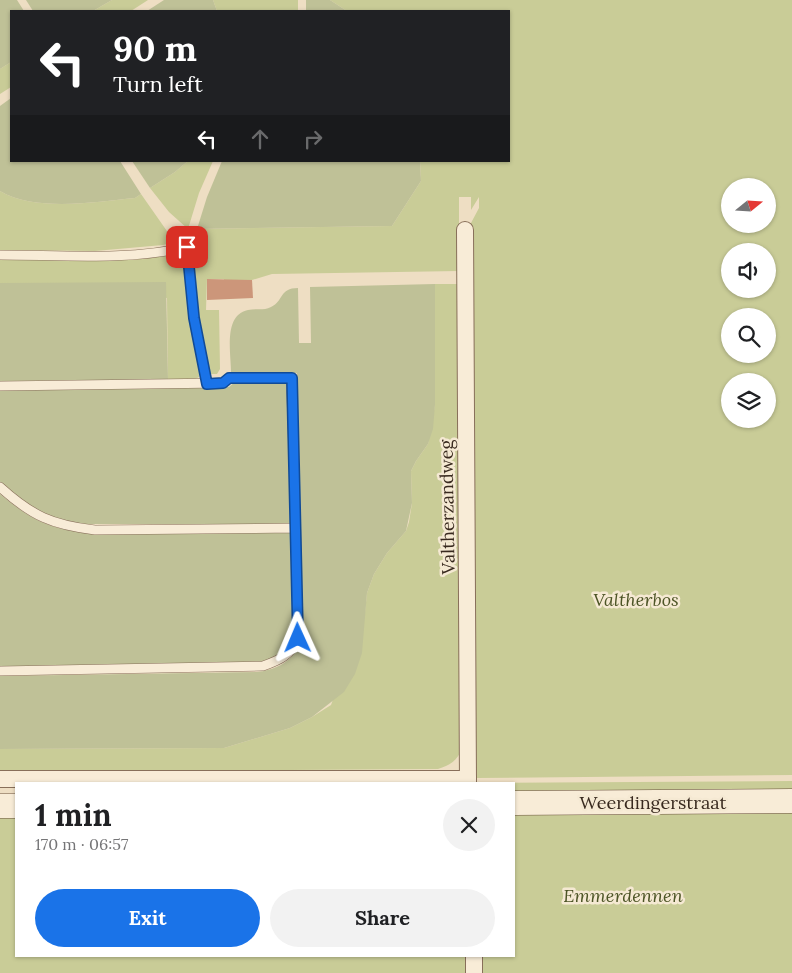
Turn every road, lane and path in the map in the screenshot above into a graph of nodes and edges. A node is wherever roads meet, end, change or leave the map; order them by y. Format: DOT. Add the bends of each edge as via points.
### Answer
graph roads {
  1 [pos="464,230"];
  2 [pos="0,255"];
  3 [pos="207,384"];
  4 [pos="0,386"];
  5 [pos="0,487"];
  6 [pos="296,528"];
  7 [pos="0,671"];
  8 [pos="0,779"];
  9 [pos="468,781"];
  10 [pos="792,801"];
  11 [pos="515,804"];
  12 [pos="0,806"];
  13 [pos="15,806"];
  14 [pos="474,957"];
  15 [pos="474,973"];
  1 -- 9 [label="street, Valtherzandweg"];
  2 -- 3 [label="lane" via="109,255 187,247 194,318"];
  3 -- 4 [label="lane"];
  3 -- 6 [label="lane" via="223,383 229,378 292,378"];
  5 -- 6 [label="lane" via="27,510 48,521 79,528"];
  6 -- 7 [label="lane" via="298,638 294,647 281,659 264,666"];
  8 -- 9 [label="street"];
  10 -- 11 [label="main road, Weerdingerstraat"];
  12 -- 13 [label="main road"];
  14 -- 15 [label="street"];
}
